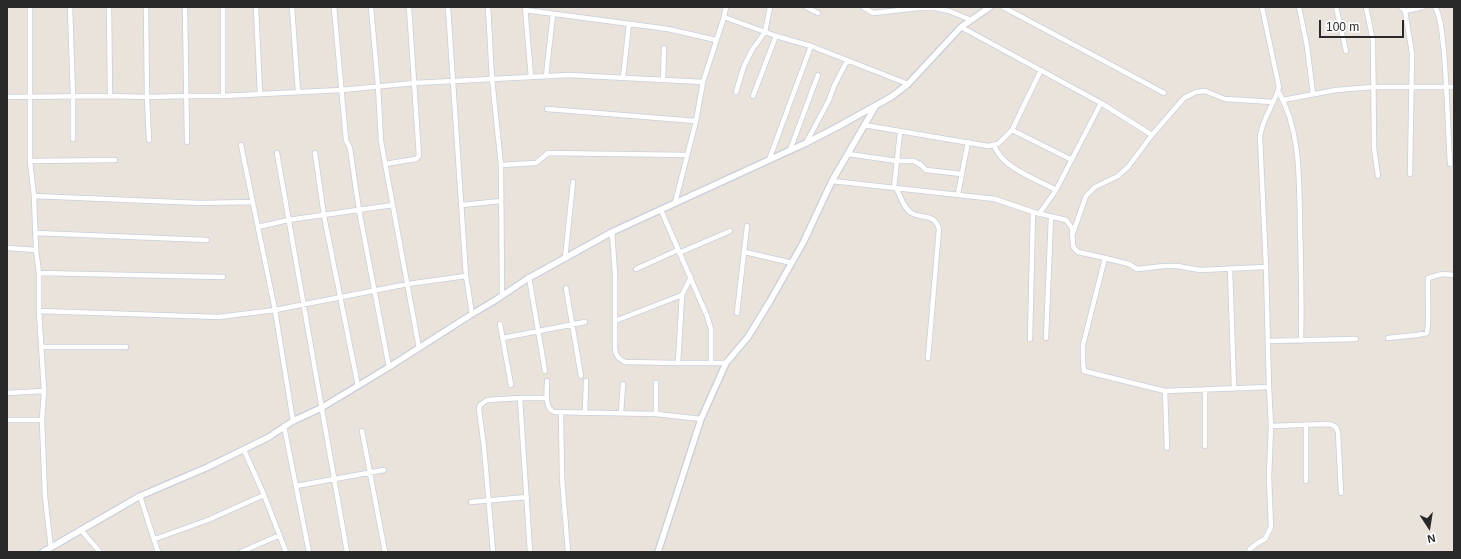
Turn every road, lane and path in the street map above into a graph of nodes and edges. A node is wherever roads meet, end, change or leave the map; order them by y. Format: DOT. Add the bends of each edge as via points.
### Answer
graph roads {
  1 [pos="30,7"];
  2 [pos="70,7"];
  3 [pos="109,7"];
  4 [pos="146,7"];
  5 [pos="185,7"];
  6 [pos="223,7"];
  7 [pos="256,7"];
  8 [pos="292,7"];
  9 [pos="334,7"];
  10 [pos="372,7"];
  11 [pos="409,7"];
  12 [pos="448,7"];
  13 [pos="488,7"];
  14 [pos="726,7"];
  15 [pos="770,7"];
  16 [pos="806,7"];
  17 [pos="863,7"];
  18 [pos="990,7"];
  19 [pos="1003,7"];
  20 [pos="1262,7"];
  21 [pos="1299,7"];
  22 [pos="1336,7"];
  23 [pos="1366,7"];
  24 [pos="1401,7"];
  25 [pos="1423,7"];
  26 [pos="1435,7"];
  27 [pos="525,9"];
  28 [pos="1405,11"];
  29 [pos="818,13"];
  30 [pos="553,14"];
  31 [pos="724,17"];
  32 [pos="971,20"];
  33 [pos="628,24"];
  34 [pos="961,27"];
  35 [pos="765,32"];
  36 [pos="776,36"];
  37 [pos="716,40"];
  38 [pos="811,46"];
  39 [pos="664,48"];
  40 [pos="1346,51"];
  41 [pos="847,61"];
  42 [pos="1041,70"];
  43 [pos="818,75"];
  44 [pos="546,76"];
  45 [pos="531,77"];
  46 [pos="623,78"];
  47 [pos="492,80"];
  48 [pos="663,80"];
  49 [pos="453,82"];
  50 [pos="703,82"];
  51 [pos="415,83"];
  52 [pos="908,84"];
  53 [pos="378,86"];
  54 [pos="1411,86"];
  55 [pos="1447,86"];
  56 [pos="1372,87"];
  57 [pos="1454,87"];
  58 [pos="341,90"];
  59 [pos="1278,90"];
  60 [pos="298,92"];
  61 [pos="736,92"];
  62 [pos="1164,93"];
  63 [pos="260,94"];
  64 [pos="1313,94"];
  65 [pos="73,96"];
  66 [pos="110,96"];
  67 [pos="186,96"];
  68 [pos="223,96"];
  69 [pos="753,96"];
  70 [pos="30,97"];
  71 [pos="147,97"];
  72 [pos="7,98"];
  73 [pos="1283,100"];
  74 [pos="1273,102"];
  75 [pos="1101,103"];
  76 [pos="876,106"];
  77 [pos="547,109"];
  78 [pos="696,122"];
  79 [pos="864,125"];
  80 [pos="1012,130"];
  81 [pos="900,132"];
  82 [pos="1152,135"];
  83 [pos="73,139"];
  84 [pos="149,140"];
  85 [pos="186,142"];
  86 [pos="806,142"];
  87 [pos="968,142"];
  88 [pos="241,145"];
  89 [pos="994,146"];
  90 [pos="790,150"];
  91 [pos="277,153"];
  92 [pos="315,154"];
  93 [pos="848,154"];
  94 [pos="687,155"];
  95 [pos="115,160"];
  96 [pos="769,160"];
  97 [pos="1072,160"];
  98 [pos="30,161"];
  99 [pos="897,161"];
  100 [pos="385,164"];
  101 [pos="1450,164"];
  102 [pos="501,165"];
  103 [pos="962,174"];
  104 [pos="1410,174"];
  105 [pos="1378,176"];
  106 [pos="832,181"];
  107 [pos="573,182"];
  108 [pos="895,189"];
  109 [pos="1056,190"];
  110 [pos="958,194"];
  111 [pos="34,196"];
  112 [pos="501,201"];
  113 [pos="253,202"];
  114 [pos="674,203"];
  115 [pos="393,205"];
  116 [pos="462,205"];
  117 [pos="359,210"];
  118 [pos="661,210"];
  119 [pos="1033,212"];
  120 [pos="1039,214"];
  121 [pos="324,216"];
  122 [pos="1050,217"];
  123 [pos="288,220"];
  124 [pos="748,226"];
  125 [pos="258,227"];
  126 [pos="730,231"];
  127 [pos="612,232"];
  128 [pos="36,233"];
  129 [pos="1073,234"];
  130 [pos="207,240"];
  131 [pos="7,248"];
  132 [pos="36,250"];
  133 [pos="678,251"];
  134 [pos="745,252"];
  135 [pos="1105,258"];
  136 [pos="565,259"];
  137 [pos="792,263"];
  138 [pos="1266,267"];
  139 [pos="636,269"];
  140 [pos="1230,269"];
  141 [pos="39,273"];
  142 [pos="1454,275"];
  143 [pos="466,276"];
  144 [pos="223,277"];
  145 [pos="529,277"];
  146 [pos="691,277"];
  147 [pos="408,284"];
  148 [pos="566,288"];
  149 [pos="375,291"];
  150 [pos="502,294"];
  151 [pos="682,295"];
  152 [pos="340,297"];
  153 [pos="304,304"];
  154 [pos="275,310"];
  155 [pos="39,311"];
  156 [pos="737,313"];
  157 [pos="472,314"];
  158 [pos="615,321"];
  159 [pos="585,322"];
  160 [pos="500,324"];
  161 [pos="572,324"];
  162 [pos="539,331"];
  163 [pos="503,338"];
  164 [pos="1046,338"];
  165 [pos="1388,338"];
  166 [pos="1030,339"];
  167 [pos="1356,339"];
  168 [pos="1268,341"];
  169 [pos="1301,341"];
  170 [pos="42,347"];
  171 [pos="126,347"];
  172 [pos="419,348"];
  173 [pos="928,358"];
  174 [pos="711,362"];
  175 [pos="678,363"];
  176 [pos="726,363"];
  177 [pos="389,367"];
  178 [pos="545,371"];
  179 [pos="580,376"];
  180 [pos="547,381"];
  181 [pos="586,381"];
  182 [pos="656,383"];
  183 [pos="623,384"];
  184 [pos="511,385"];
  185 [pos="358,386"];
  186 [pos="1268,387"];
  187 [pos="1234,388"];
  188 [pos="1205,389"];
  189 [pos="44,391"];
  190 [pos="1165,391"];
  191 [pos="7,393"];
  192 [pos="520,398"];
  193 [pos="547,398"];
  194 [pos="321,408"];
  195 [pos="561,413"];
  196 [pos="585,413"];
  197 [pos="621,413"];
  198 [pos="656,414"];
  199 [pos="701,419"];
  200 [pos="7,420"];
  201 [pos="42,420"];
  202 [pos="293,421"];
  203 [pos="1306,424"];
  204 [pos="284,426"];
  205 [pos="1271,426"];
  206 [pos="362,432"];
  207 [pos="1204,446"];
  208 [pos="1167,448"];
  209 [pos="244,450"];
  210 [pos="384,470"];
  211 [pos="370,472"];
  212 [pos="334,479"];
  213 [pos="1306,481"];
  214 [pos="296,486"];
  215 [pos="1341,493"];
  216 [pos="264,495"];
  217 [pos="140,496"];
  218 [pos="527,497"];
  219 [pos="489,500"];
  220 [pos="471,502"];
  221 [pos="81,530"];
  222 [pos="280,535"];
  223 [pos="155,539"];
  224 [pos="51,548"];
  225 [pos="43,552"];
  226 [pos="100,552"];
  227 [pos="158,552"];
  228 [pos="241,552"];
  229 [pos="286,552"];
  230 [pos="308,552"];
  231 [pos="347,552"];
  232 [pos="385,552"];
  233 [pos="493,552"];
  234 [pos="530,552"];
  235 [pos="568,552"];
  236 [pos="658,552"];
  237 [pos="1249,552"];
  1 -- 70 [label="street"];
  2 -- 65 [label="street"];
  3 -- 66 [label="street"];
  4 -- 71 [label="street"];
  5 -- 67 [label="street"];
  6 -- 68 [label="street"];
  7 -- 63 [label="street"];
  8 -- 60 [label="street"];
  9 -- 58 [label="street"];
  10 -- 53 [label="street"];
  11 -- 51 [label="street"];
  12 -- 49 [label="street"];
  13 -- 47 [label="street"];
  14 -- 31 [label="street"];
  15 -- 35 [label="street"];
  16 -- 29 [label="street"];
  17 -- 32 [label="street" via="873,13 935,8"];
  18 -- 32 [label="street"];
  19 -- 62 [label="street"];
  20 -- 59 [label="street" via="1278,79"];
  21 -- 64 [label="street"];
  22 -- 40 [label="street"];
  23 -- 56 [label="street" via="1372,41"];
  24 -- 28 [label="street"];
  25 -- 28 [label="street"];
  26 -- 55 [label="street" via="1442,33"];
  27 -- 30 [label="street"];
  27 -- 45 [label="street"];
  28 -- 54 [label="street" via="1412,53"];
  30 -- 33 [label="street"];
  30 -- 44 [label="street"];
  31 -- 35 [label="street"];
  31 -- 37 [label="street"];
  32 -- 34 [label="street"];
  33 -- 37 [label="street" via="668,29"];
  33 -- 46 [label="street"];
  34 -- 42 [label="street"];
  34 -- 52 [label="street"];
  35 -- 36 [label="street"];
  35 -- 61 [label="street" via="744,66"];
  36 -- 38 [label="street"];
  36 -- 69 [label="street"];
  37 -- 50 [label="street"];
  38 -- 41 [label="street"];
  38 -- 96 [label="street"];
  39 -- 48 [label="street"];
  41 -- 52 [label="street"];
  41 -- 86 [label="street"];
  42 -- 75 [label="street"];
  42 -- 80 [label="street"];
  43 -- 90 [label="street"];
  44 -- 45 [label="street"];
  44 -- 46 [label="street"];
  45 -- 47 [label="street"];
  46 -- 48 [label="street"];
  47 -- 49 [label="street"];
  47 -- 102 [label="street"];
  48 -- 50 [label="street"];
  49 -- 51 [label="street"];
  49 -- 116 [label="street"];
  50 -- 78 [label="street"];
  51 -- 53 [label="street"];
  51 -- 100 [label="street" via="419,156 416,159"];
  52 -- 76 [label="street"];
  53 -- 58 [label="street"];
  53 -- 100 [label="street"];
  54 -- 55 [label="street"];
  54 -- 56 [label="street"];
  54 -- 104 [label="street"];
  55 -- 57 [label="street"];
  55 -- 101 [label="street"];
  56 -- 64 [label="street"];
  56 -- 105 [label="street" via="1374,148"];
  58 -- 60 [label="street"];
  58 -- 117 [label="street" via="346,140 350,148"];
  59 -- 73 [label="street"];
  59 -- 74 [label="street"];
  60 -- 63 [label="street"];
  63 -- 68 [label="street"];
  64 -- 73 [label="street"];
  65 -- 66 [label="street"];
  65 -- 70 [label="street"];
  65 -- 83 [label="street"];
  66 -- 71 [label="street"];
  67 -- 68 [label="street"];
  67 -- 71 [label="street"];
  67 -- 85 [label="street"];
  70 -- 72 [label="street"];
  70 -- 98 [label="street"];
  71 -- 84 [label="street"];
  73 -- 169 [label="street" via="1293,132 1299,191"];
  74 -- 82 [label="street" via="1225,100 1205,91 1196,92 1184,98"];
  74 -- 138 [label="street" via="1263,121 1260,137"];
  75 -- 82 [label="street"];
  75 -- 97 [label="street"];
  76 -- 79 [label="street"];
  76 -- 86 [label="street"];
  77 -- 78 [label="street"];
  78 -- 94 [label="street"];
  79 -- 81 [label="street"];
  79 -- 93 [label="street"];
  80 -- 89 [label="street"];
  80 -- 97 [label="street"];
  81 -- 87 [label="street"];
  81 -- 99 [label="street"];
  82 -- 129 [label="street" via="1128,167 1118,176 1095,187 1086,196"];
  86 -- 90 [label="street"];
  87 -- 89 [label="street"];
  87 -- 103 [label="street"];
  88 -- 113 [label="street"];
  89 -- 109 [label="street" via="1006,163"];
  90 -- 96 [label="street"];
  91 -- 123 [label="street"];
  92 -- 121 [label="street"];
  93 -- 99 [label="street"];
  93 -- 106 [label="street"];
  94 -- 102 [label="street" via="548,153 536,163"];
  94 -- 114 [label="street"];
  95 -- 98 [label="street"];
  96 -- 114 [label="street"];
  97 -- 109 [label="street"];
  98 -- 111 [label="street"];
  99 -- 103 [label="street" via="914,161 924,170"];
  99 -- 108 [label="street"];
  100 -- 115 [label="street"];
  102 -- 112 [label="street"];
  103 -- 110 [label="street"];
  106 -- 108 [label="street"];
  106 -- 137 [label="street"];
  107 -- 136 [label="street"];
  108 -- 110 [label="street"];
  108 -- 173 [label="street" via="909,211 937,223"];
  109 -- 120 [label="street"];
  110 -- 119 [label="street" via="995,199"];
  111 -- 113 [label="street" via="200,203"];
  111 -- 128 [label="street"];
  112 -- 116 [label="street"];
  112 -- 150 [label="street"];
  113 -- 125 [label="street"];
  114 -- 118 [label="street"];
  115 -- 117 [label="street"];
  115 -- 147 [label="street"];
  116 -- 143 [label="street"];
  117 -- 121 [label="street"];
  117 -- 149 [label="street"];
  118 -- 127 [label="street"];
  118 -- 133 [label="street"];
  119 -- 120 [label="street"];
  119 -- 166 [label="street"];
  120 -- 122 [label="street"];
  121 -- 123 [label="street"];
  121 -- 152 [label="street"];
  122 -- 129 [label="street" via="1066,220"];
  122 -- 164 [label="street"];
  123 -- 125 [label="street"];
  123 -- 153 [label="street"];
  124 -- 134 [label="street"];
  125 -- 154 [label="street"];
  126 -- 133 [label="street"];
  127 -- 136 [label="street"];
  127 -- 158 [label="street"];
  128 -- 130 [label="street"];
  128 -- 132 [label="street"];
  129 -- 135 [label="street" via="1073,246 1078,252"];
  131 -- 132 [label="street"];
  132 -- 141 [label="street"];
  133 -- 139 [label="street"];
  133 -- 146 [label="street"];
  134 -- 137 [label="street"];
  134 -- 156 [label="street"];
  135 -- 140 [label="street" via="1137,269 1177,266 1200,270"];
  135 -- 190 [label="street" via="1083,345 1084,370"];
  136 -- 145 [label="street"];
  137 -- 176 [label="street" via="748,337"];
  138 -- 140 [label="street"];
  138 -- 168 [label="street"];
  140 -- 187 [label="street"];
  141 -- 144 [label="street"];
  141 -- 155 [label="street"];
  142 -- 165 [label="street" via="1442,274 1428,278 1429,320 1426,333"];
  143 -- 147 [label="street"];
  143 -- 157 [label="street"];
  145 -- 150 [label="street"];
  145 -- 162 [label="street"];
  146 -- 151 [label="street"];
  146 -- 174 [label="street" via="711,329"];
  147 -- 149 [label="street"];
  147 -- 172 [label="street"];
  148 -- 161 [label="street"];
  149 -- 152 [label="street"];
  149 -- 177 [label="street"];
  150 -- 157 [label="street"];
  151 -- 158 [label="street"];
  151 -- 175 [label="street"];
  152 -- 153 [label="street"];
  152 -- 185 [label="street"];
  153 -- 154 [label="street"];
  153 -- 194 [label="street"];
  154 -- 155 [label="street" via="219,317"];
  154 -- 202 [label="street"];
  155 -- 170 [label="street"];
  157 -- 172 [label="street"];
  158 -- 175 [label="street" via="615,348 620,359 625,362"];
  159 -- 161 [label="street"];
  160 -- 163 [label="street"];
  161 -- 162 [label="street"];
  161 -- 179 [label="street"];
  162 -- 163 [label="street"];
  162 -- 178 [label="street"];
  163 -- 184 [label="street"];
  167 -- 169 [label="street"];
  168 -- 169 [label="street"];
  168 -- 186 [label="street"];
  170 -- 171 [label="street"];
  170 -- 189 [label="street"];
  172 -- 177 [label="street"];
  174 -- 175 [label="street"];
  174 -- 176 [label="street"];
  176 -- 199 [label="street"];
  177 -- 185 [label="street"];
  180 -- 193 [label="street"];
  181 -- 196 [label="street"];
  182 -- 198 [label="street"];
  183 -- 197 [label="street"];
  185 -- 194 [label="street"];
  186 -- 187 [label="street"];
  186 -- 205 [label="street"];
  187 -- 188 [label="street"];
  188 -- 190 [label="street"];
  188 -- 207 [label="street"];
  189 -- 191 [label="street"];
  189 -- 201 [label="street"];
  190 -- 208 [label="street"];
  192 -- 193 [label="street"];
  192 -- 218 [label="street"];
  192 -- 219 [label="street" via="487,400 480,405"];
  193 -- 195 [label="street" via="549,409"];
  194 -- 202 [label="street"];
  194 -- 212 [label="street"];
  195 -- 196 [label="street"];
  195 -- 235 [label="street" via="562,478"];
  196 -- 197 [label="street"];
  197 -- 198 [label="street"];
  198 -- 199 [label="street"];
  199 -- 236 [label="street"];
  200 -- 201 [label="street"];
  201 -- 224 [label="street" via="45,497"];
  202 -- 204 [label="street"];
  203 -- 205 [label="street"];
  203 -- 213 [label="street"];
  203 -- 215 [label="street" via="1328,424 1336,427"];
  204 -- 209 [label="street"];
  204 -- 214 [label="street"];
  205 -- 237 [label="street" via="1271,527 1265,539"];
  206 -- 211 [label="street"];
  209 -- 216 [label="street"];
  209 -- 217 [label="street"];
  210 -- 211 [label="street"];
  211 -- 212 [label="street"];
  211 -- 232 [label="street"];
  212 -- 214 [label="street"];
  212 -- 231 [label="street"];
  214 -- 230 [label="street"];
  216 -- 222 [label="street"];
  216 -- 223 [label="street" via="208,520"];
  217 -- 221 [label="street"];
  217 -- 223 [label="street"];
  218 -- 219 [label="street"];
  218 -- 234 [label="street"];
  219 -- 220 [label="street"];
  219 -- 233 [label="street"];
  221 -- 224 [label="street"];
  221 -- 226 [label="street"];
  222 -- 228 [label="street"];
  222 -- 229 [label="street"];
  223 -- 227 [label="street"];
  224 -- 225 [label="street"];
}
